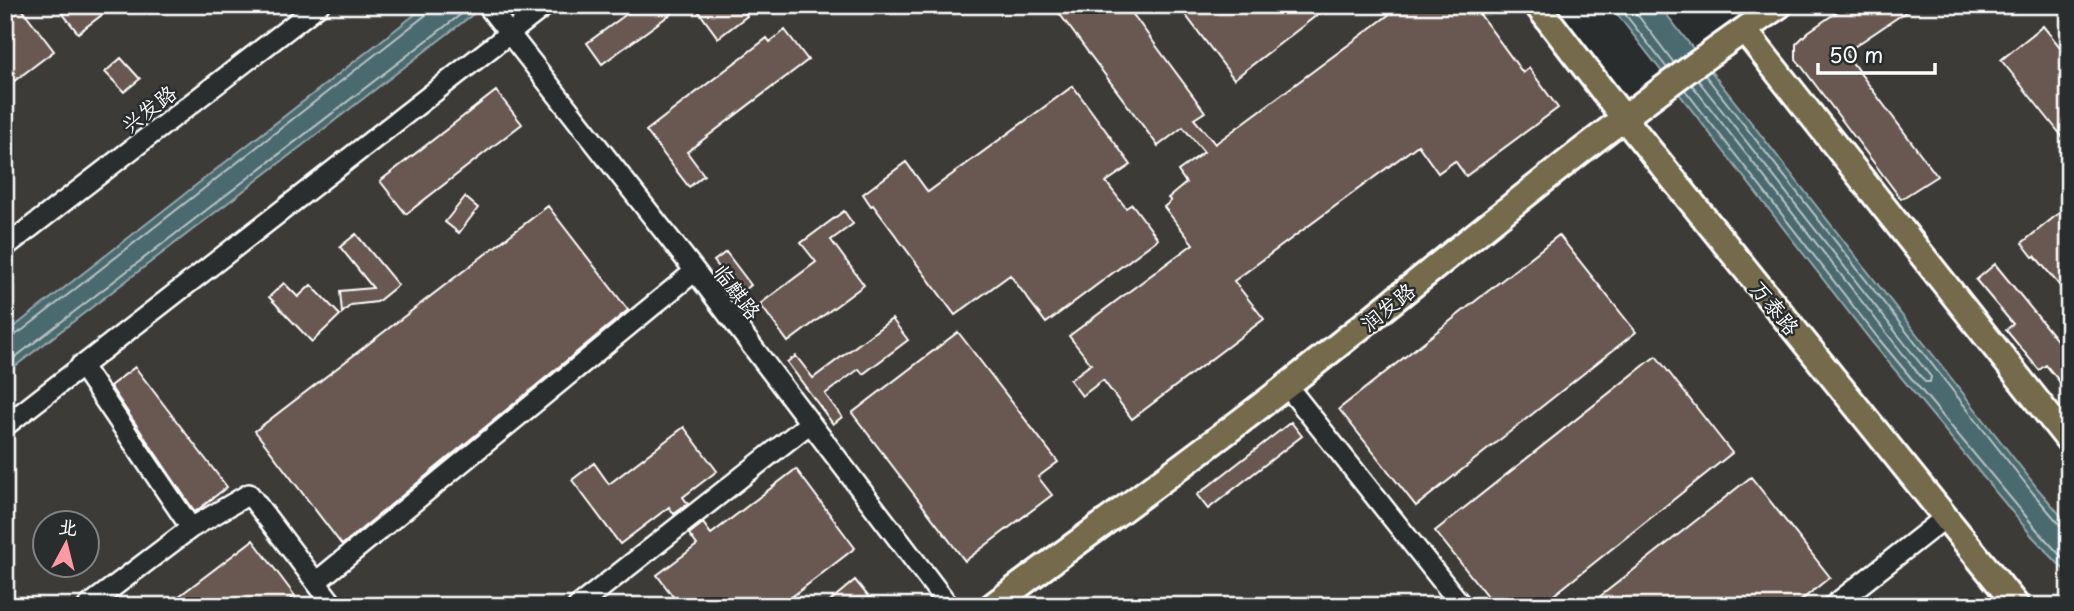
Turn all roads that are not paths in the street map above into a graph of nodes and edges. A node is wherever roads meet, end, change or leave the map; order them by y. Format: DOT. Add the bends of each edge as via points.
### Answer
graph roads {
  1 [pos="320,5"];
  2 [pos="487,5"];
  3 [pos="546,5"];
  4 [pos="1537,5"];
  5 [pos="1780,5"];
  6 [pos="1744,30"];
  7 [pos="509,34"];
  8 [pos="1623,117"];
  9 [pos="5,247"];
  10 [pos="695,271"];
  11 [pos="81,365"];
  12 [pos="1287,386"];
  13 [pos="810,423"];
  14 [pos="5,426"];
  15 [pos="2069,442"];
  16 [pos="1945,517"];
  17 [pos="191,528"];
  18 [pos="316,582"];
  19 [pos="88,606"];
  20 [pos="334,606"];
  21 [pos="578,606"];
  22 [pos="949,606"];
  23 [pos="992,606"];
  24 [pos="1462,606"];
  25 [pos="1833,606"];
  26 [pos="2017,606"];
  1 -- 9 [label="street, 兴发路"];
  2 -- 7 [label="street, 临麒路"];
  3 -- 7 [label="street"];
  4 -- 8 [label="main road, 万泰路"];
  5 -- 6 [label="main road, 润发路"];
  6 -- 8 [label="main road, 润发路"];
  6 -- 15 [label="main road"];
  7 -- 10 [label="street, 临麒路"];
  7 -- 11 [label="street"];
  8 -- 12 [label="main road, 润发路"];
  8 -- 16 [label="main road, 万泰路"];
  10 -- 13 [label="street, 临麒路"];
  10 -- 18 [label="street"];
  11 -- 14 [label="street"];
  11 -- 17 [label="street"];
  12 -- 23 [label="main road, 润发路"];
  12 -- 24 [label="street"];
  13 -- 21 [label="street"];
  13 -- 22 [label="street, 临麒路"];
  16 -- 25 [label="street"];
  16 -- 26 [label="main road, 万泰路"];
  17 -- 18 [label="street" via="250,494"];
  17 -- 19 [label="street"];
  18 -- 20 [label="street"];
}
